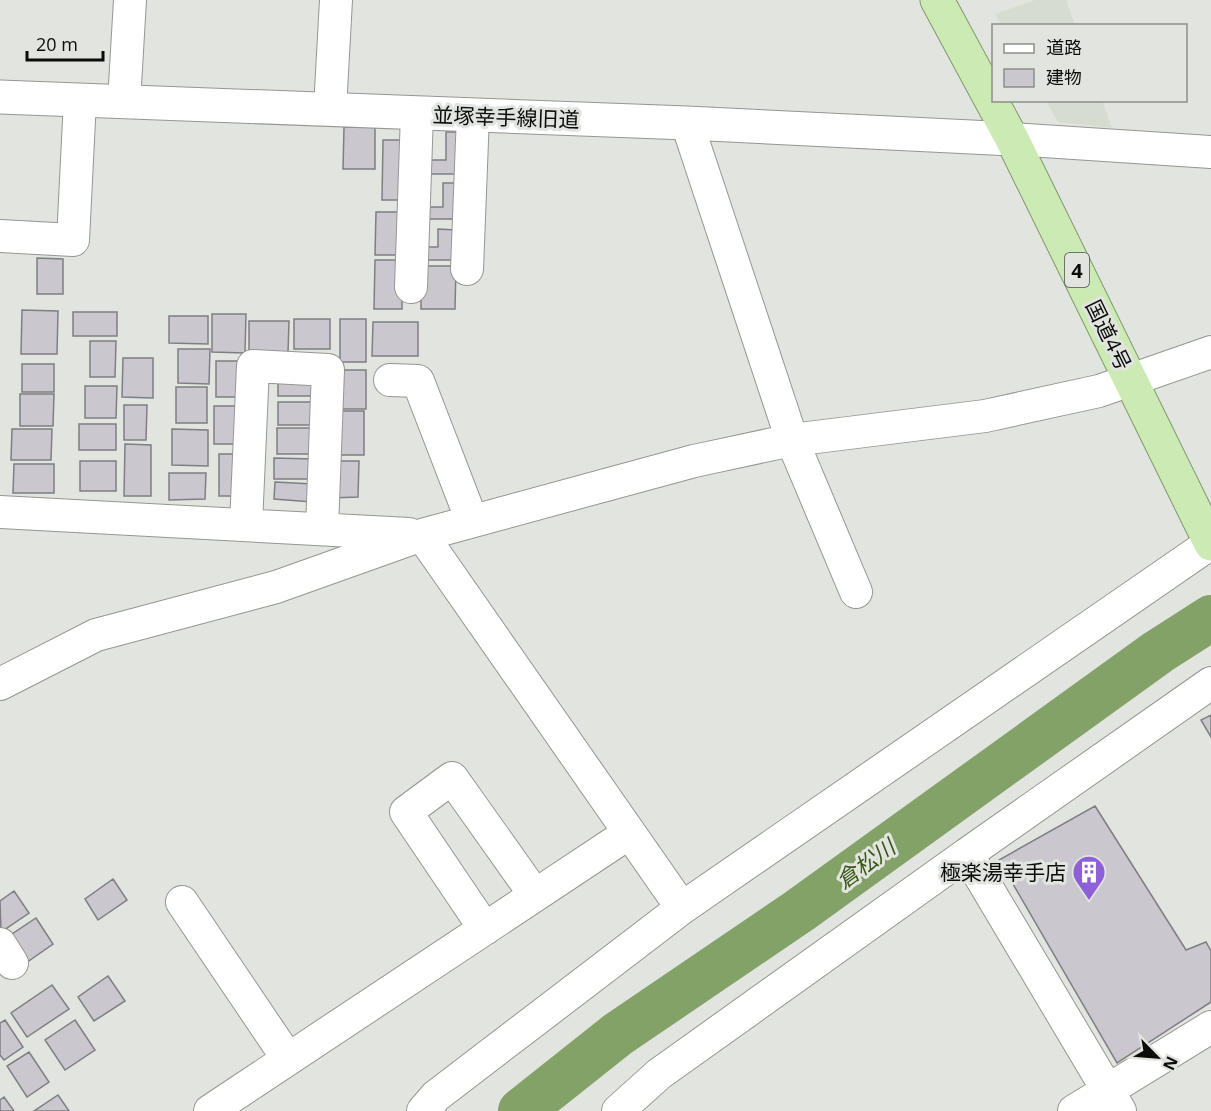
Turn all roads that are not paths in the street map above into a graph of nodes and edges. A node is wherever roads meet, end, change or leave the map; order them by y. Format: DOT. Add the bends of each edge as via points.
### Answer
graph roads {
  1 [pos="130,0"];
  2 [pos="336,0"];
  3 [pos="936,0"];
  4 [pos="0,97"];
  5 [pos="80,100"];
  6 [pos="124,102"];
  7 [pos="330,109"];
  8 [pos="417,114"];
  9 [pos="473,115"];
  10 [pos="687,123"];
  11 [pos="1012,139"];
  12 [pos="1211,152"];
  13 [pos="0,236"];
  14 [pos="467,269"];
  15 [pos="411,287"];
  16 [pos="1211,352"];
  17 [pos="390,380"];
  18 [pos="1132,381"];
  19 [pos="792,440"];
  20 [pos="0,512"];
  21 [pos="472,521"];
  22 [pos="246,525"];
  23 [pos="322,529"];
  24 [pos="422,535"];
  25 [pos="1211,543"];
  26 [pos="856,592"];
  27 [pos="1211,683"];
  28 [pos="0,684"];
  29 [pos="629,833"];
  30 [pos="967,854"];
  31 [pos="535,895"];
  32 [pos="182,902"];
  33 [pos="682,908"];
  34 [pos="485,929"];
  35 [pos="1211,1027"];
  36 [pos="288,1059"];
  37 [pos="1113,1101"];
  38 [pos="210,1111"];
  39 [pos="423,1111"];
  40 [pos="618,1111"];
  41 [pos="1074,1111"];
  1 -- 6 [label="street"];
  2 -- 7 [label="street"];
  3 -- 11 [label="highway, 国道4号 / 4"];
  4 -- 5 [label="street, 並塚幸手線旧道"];
  5 -- 6 [label="street, 並塚幸手線旧道"];
  5 -- 13 [label="street" via="73,240"];
  6 -- 7 [label="street, 並塚幸手線旧道"];
  7 -- 8 [label="street, 並塚幸手線旧道"];
  8 -- 9 [label="street, 並塚幸手線旧道"];
  8 -- 15 [label="street"];
  9 -- 10 [label="street, 並塚幸手線旧道"];
  9 -- 14 [label="street"];
  10 -- 11 [label="street, 並塚幸手線旧道"];
  10 -- 19 [label="street"];
  11 -- 12 [label="street"];
  11 -- 18 [label="highway, 国道4号 / 4"];
  16 -- 18 [label="street"];
  17 -- 21 [label="street" via="418,381"];
  18 -- 19 [label="street" via="985,416"];
  18 -- 25 [label="highway, 国道4号 / 4"];
  19 -- 21 [label="street" via="694,461"];
  19 -- 26 [label="street"];
  20 -- 22 [label="street"];
  21 -- 24 [label="street"];
  22 -- 23 [label="street"];
  22 -- 23 [label="street" via="253,366 264,366 328,370"];
  23 -- 24 [label="street"];
  24 -- 28 [label="street" via="276,588 96,634"];
  24 -- 29 [label="street"];
  25 -- 33 [label="street"];
  27 -- 30 [label="street"];
  29 -- 31 [label="street"];
  29 -- 33 [label="street"];
  30 -- 37 [label="street"];
  30 -- 40 [label="street" via="659,1074"];
  31 -- 34 [label="street"];
  31 -- 34 [label="street" via="452,778 406,812"];
  32 -- 36 [label="street"];
  33 -- 39 [label="street" via="436,1096"];
  34 -- 36 [label="street"];
  35 -- 37 [label="street"];
  36 -- 38 [label="street"];
  37 -- 41 [label="street"];
}
